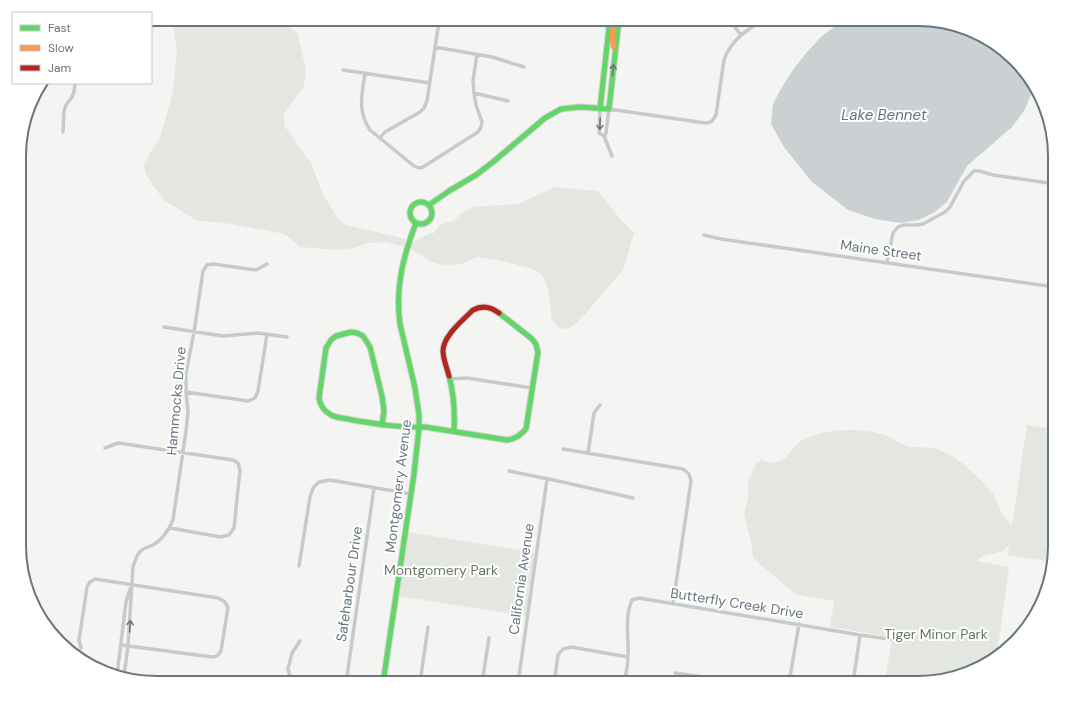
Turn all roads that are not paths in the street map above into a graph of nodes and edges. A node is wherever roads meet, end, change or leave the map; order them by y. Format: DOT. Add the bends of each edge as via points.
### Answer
graph roads {
  1 [pos="610,26"];
  2 [pos="614,26"];
  3 [pos="618,26"];
  4 [pos="734,26"];
  5 [pos="754,26"];
  6 [pos="438,28"];
  7 [pos="741,35"];
  8 [pos="435,47"];
  9 [pos="615,51"];
  10 [pos="477,54"];
  11 [pos="524,67"];
  12 [pos="342,70"];
  13 [pos="365,73"];
  14 [pos="430,82"];
  15 [pos="75,84"];
  16 [pos="474,93"];
  17 [pos="508,100"];
  18 [pos="600,109"];
  19 [pos="609,109"];
  20 [pos="63,132"];
  21 [pos="604,136"];
  22 [pos="380,138"];
  23 [pos="612,156"];
  24 [pos="1048,183"];
  25 [pos="429,205"];
  26 [pos="416,223"];
  27 [pos="704,235"];
  28 [pos="887,262"];
  29 [pos="267,264"];
  30 [pos="1048,286"];
  31 [pos="164,327"];
  32 [pos="194,332"];
  33 [pos="267,334"];
  34 [pos="287,337"];
  35 [pos="450,379"];
  36 [pos="532,388"];
  37 [pos="186,392"];
  38 [pos="600,405"];
  39 [pos="382,425"];
  40 [pos="419,428"];
  41 [pos="454,431"];
  42 [pos="106,448"];
  43 [pos="563,449"];
  44 [pos="183,452"];
  45 [pos="588,453"];
  46 [pos="509,471"];
  47 [pos="546,479"];
  48 [pos="374,488"];
  49 [pos="411,494"];
  50 [pos="632,498"];
  51 [pos="170,528"];
  52 [pos="299,566"];
  53 [pos="131,585"];
  54 [pos="673,604"];
  55 [pos="799,624"];
  56 [pos="428,627"];
  57 [pos="860,635"];
  58 [pos="489,638"];
  59 [pos="896,640"];
  60 [pos="300,641"];
  61 [pos="121,645"];
  62 [pos="128,646"];
  63 [pos="81,648"];
  64 [pos="628,658"];
  65 [pos="118,670"];
  66 [pos="124,672"];
  67 [pos="675,672"];
  68 [pos="290,676"];
  69 [pos="347,676"];
  70 [pos="384,676"];
  71 [pos="421,676"];
  72 [pos="483,676"];
  73 [pos="519,676"];
  74 [pos="555,676"];
  75 [pos="625,676"];
  76 [pos="697,676"];
  77 [pos="790,676"];
  78 [pos="854,676"];
  1 -- 18 [label="street"];
  2 -- 9 [label="street" via="612,39"];
  3 -- 9 [label="street"];
  4 -- 7 [label="street"];
  5 -- 7 [label="street"];
  6 -- 8 [label="street"];
  7 -- 19 [label="street" via="727,52 724,60 716,115 710,123"];
  8 -- 10 [label="street"];
  8 -- 14 [label="street"];
  19 -- 9 [label="street, one-way"];
  10 -- 11 [label="street"];
  10 -- 16 [label="street"];
  12 -- 13 [label="street"];
  13 -- 14 [label="street"];
  13 -- 22 [label="street" via="360,105 365,122"];
  14 -- 22 [label="street" via="424,108 385,132"];
  15 -- 20 [label="street" via="72,97 64,111"];
  16 -- 17 [label="street"];
  16 -- 22 [label="street" via="482,122 478,132 423,167 414,166"];
  18 -- 19 [label="street"];
  18 -- 21 [label="street, one-way" via="599,132"];
  18 -- 25 [label="street" via="561,109 545,118 476,175"];
  19 -- 21 [label="street"];
  21 -- 23 [label="street"];
  24 -- 28 [label="street" via="974,171 964,181 946,212 923,224 898,227 893,233"];
  25 -- 26 [label="street" via="432,211 429,222"];
  25 -- 26 [label="street" via="418,202 413,206 410,217"];
  26 -- 40 [label="street, Montgomery Avenue" via="405,251 398,305 399,323 419,406"];
  27 -- 28 [label="street, Maine Street"];
  28 -- 30 [label="street, Maine Street"];
  29 -- 32 [label="street, Hammocks Drive" via="256,270 206,265 202,271"];
  31 -- 32 [label="street"];
  32 -- 33 [label="street" via="223,336"];
  32 -- 37 [label="street, Hammocks Drive" via="186,373"];
  33 -- 34 [label="street"];
  33 -- 37 [label="street" via="255,398 248,401"];
  35 -- 36 [label="street" via="467,378"];
  35 -- 36 [label="street" via="444,344 447,337 478,307 494,310 536,344 538,352"];
  35 -- 41 [label="street" via="455,416"];
  36 -- 41 [label="street" via="526,429 516,439 507,440"];
  37 -- 44 [label="street, Hammocks Drive" via="188,412"];
  38 -- 45 [label="street" via="594,413"];
  39 -- 39 [label="street" via="382,396 370,347 363,336 357,333 336,336 326,348 318,398 320,406 332,416"];
  39 -- 40 [label="street"];
  40 -- 41 [label="street"];
  40 -- 49 [label="street, Montgomery Avenue"];
  42 -- 44 [label="street" via="118,443"];
  43 -- 45 [label="street"];
  44 -- 51 [label="street, Hammocks Drive"];
  44 -- 51 [label="street" via="238,463 240,470 234,528 229,535 221,537"];
  45 -- 54 [label="street" via="684,469 689,474"];
  46 -- 47 [label="street"];
  47 -- 50 [label="street"];
  47 -- 73 [label="street, California Avenue"];
  48 -- 49 [label="street"];
  48 -- 52 [label="street" via="330,480 320,482 313,488"];
  48 -- 69 [label="street, Safeharbour Drive"];
  49 -- 70 [label="street, Montgomery Avenue"];
  51 -- 53 [label="street" via="136,557"];
  53 -- 61 [label="street" via="126,602"];
  62 -- 53 [label="street, one-way"];
  53 -- 62 [label="street" via="218,598 228,607 218,656 212,658"];
  53 -- 63 [label="street" via="95,579 90,582 87,587 79,640"];
  54 -- 55 [label="street, Butterfly Creek Drive"];
  54 -- 64 [label="street, Butterfly Creek Drive" via="639,598 632,600 627,626"];
  55 -- 57 [label="street, Butterfly Creek Drive"];
  55 -- 77 [label="street"];
  56 -- 71 [label="street"];
  57 -- 59 [label="street, Butterfly Creek Drive"];
  57 -- 78 [label="street"];
  58 -- 72 [label="street"];
  60 -- 68 [label="street" via="292,653 288,669"];
  61 -- 62 [label="street"];
  61 -- 65 [label="street"];
  62 -- 66 [label="street"];
  64 -- 74 [label="street" via="571,647 563,649 558,655"];
  64 -- 75 [label="street"];
  67 -- 76 [label="street"];
}
